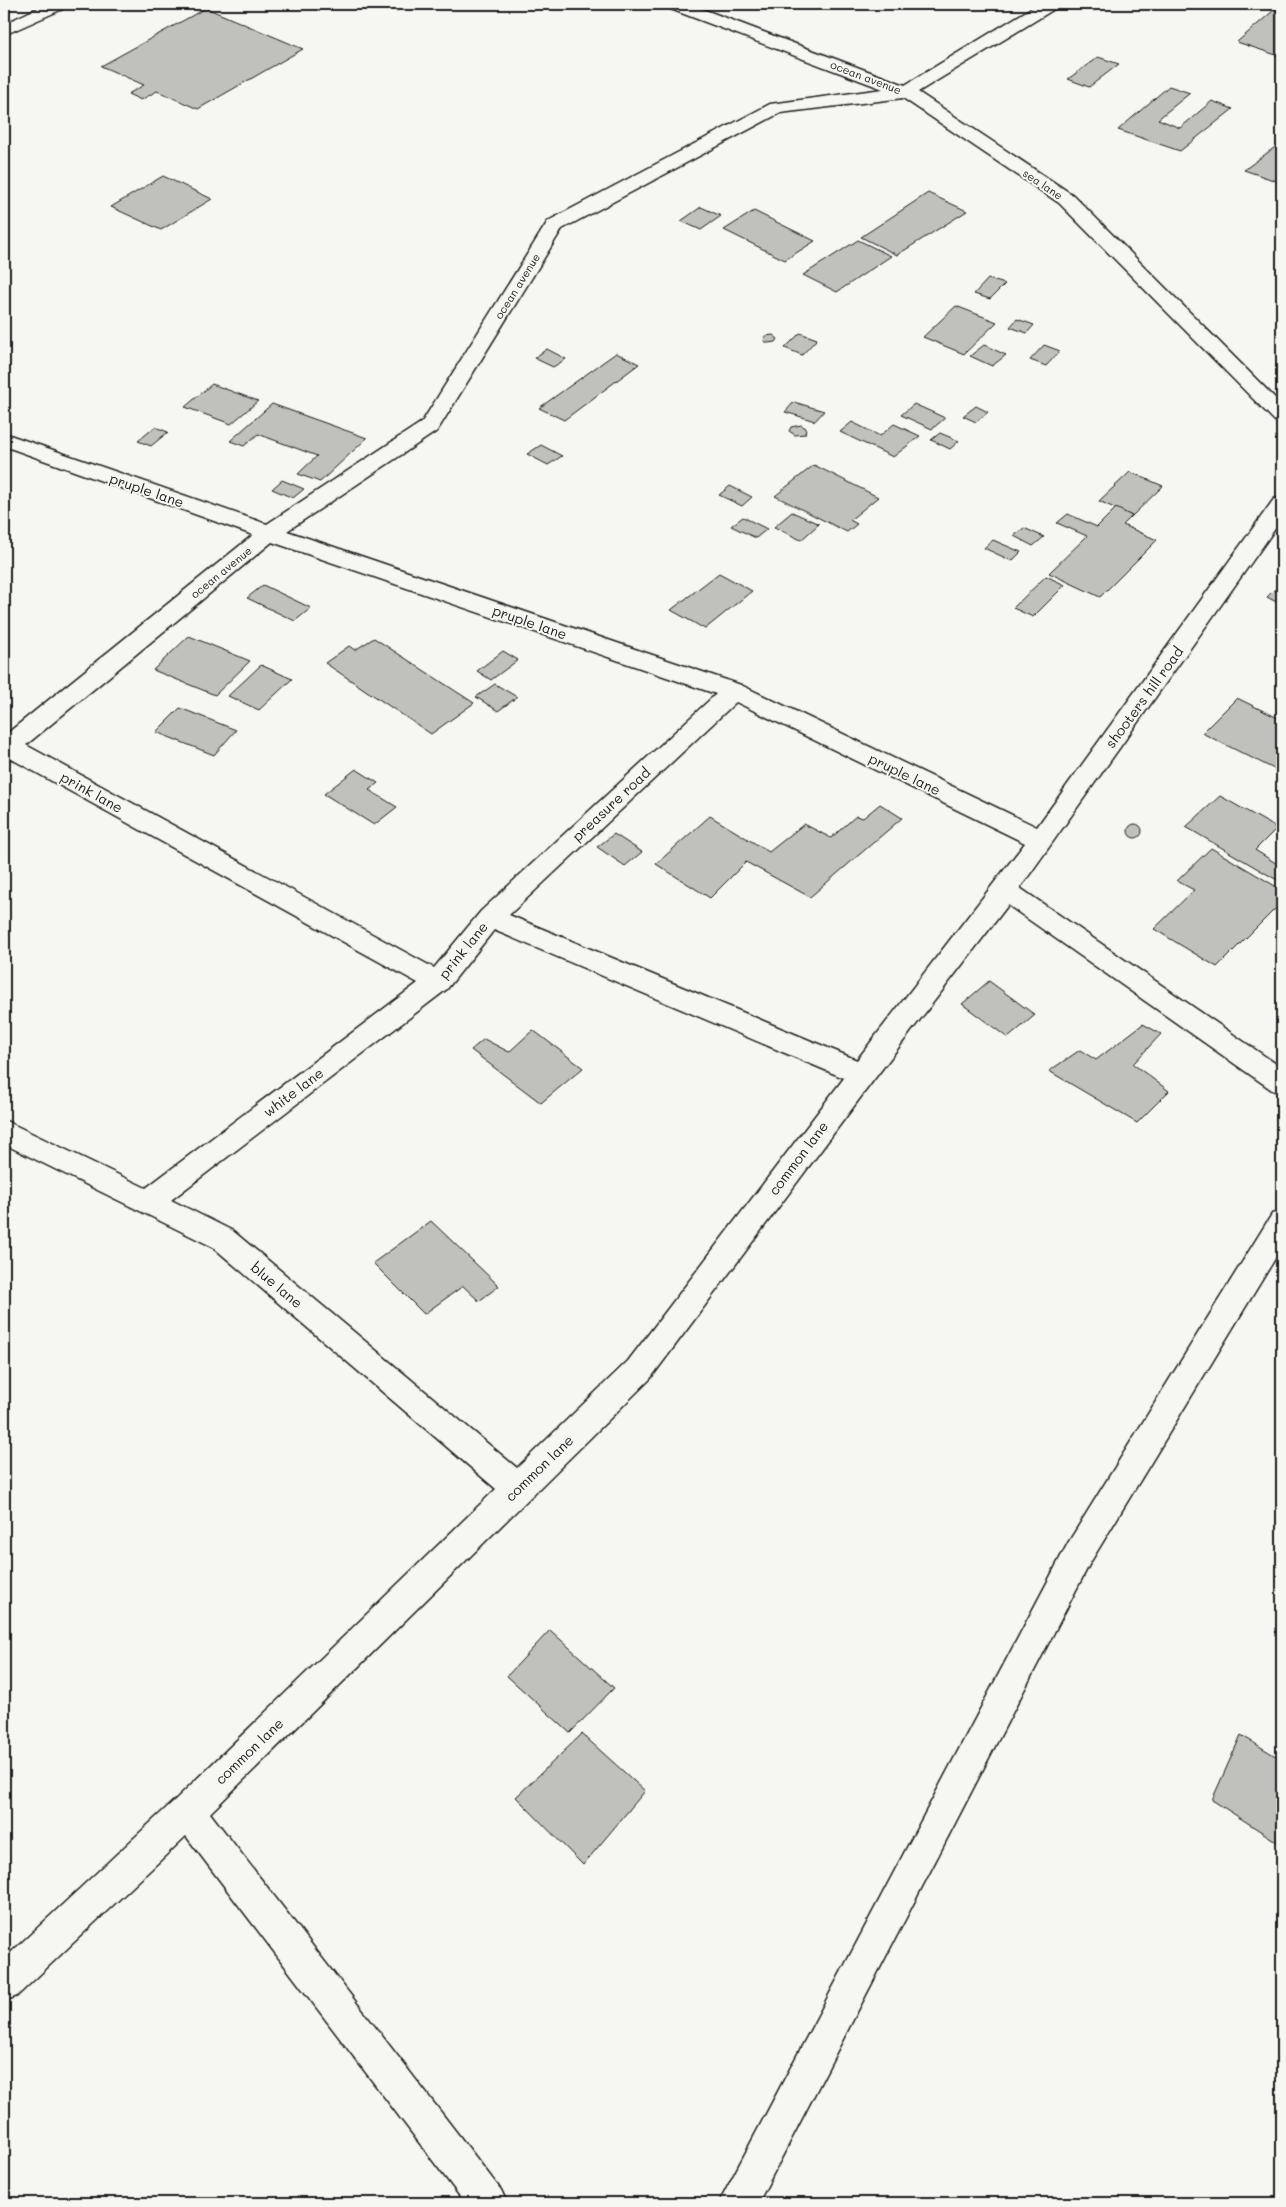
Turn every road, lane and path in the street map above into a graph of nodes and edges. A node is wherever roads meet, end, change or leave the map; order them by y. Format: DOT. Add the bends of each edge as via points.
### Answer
graph roads {
  1 [pos="59,4"];
  2 [pos="674,4"];
  3 [pos="1050,4"];
  4 [pos="4,30"];
  5 [pos="906,92"];
  6 [pos="1282,417"];
  7 [pos="4,439"];
  8 [pos="1282,504"];
  9 [pos="269,533"];
  10 [pos="733,691"];
  11 [pos="6,747"];
  12 [pos="1041,840"];
  13 [pos="1005,890"];
  14 [pos="490,918"];
  15 [pos="438,982"];
  16 [pos="862,1074"];
  17 [pos="1282,1082"];
  18 [pos="4,1131"];
  19 [pos="148,1202"];
  20 [pos="1282,1222"];
  21 [pos="518,1488"];
  22 [pos="188,1811"];
  23 [pos="4,1983"];
  24 [pos="488,2203"];
  25 [pos="738,2203"];
  1 -- 4 [label="street"];
  2 -- 5 [label="street, ocean avenue"];
  3 -- 5 [label="street"];
  5 -- 6 [label="street, sea lane" via="1066,200"];
  5 -- 9 [label="street, ocean avenue" via="776,108 556,225 430,426"];
  7 -- 9 [label="street, pruple lane"];
  8 -- 12 [label="street, shooters hill road"];
  9 -- 10 [label="street, pruple lane"];
  9 -- 11 [label="street, ocean avenue"];
  10 -- 12 [label="street, pruple lane"];
  10 -- 14 [label="street, preasure road"];
  11 -- 15 [label="street, prink lane"];
  12 -- 13 [label="street, shooters hill road"];
  13 -- 16 [label="street, common lane"];
  13 -- 17 [label="street"];
  14 -- 15 [label="street, prink lane"];
  14 -- 16 [label="street, prink lane"];
  15 -- 19 [label="street, white lane"];
  16 -- 21 [label="street, common lane" via="639,1370"];
  18 -- 19 [label="street, blue lane"];
  19 -- 21 [label="street, blue lane" via="223,1239"];
  20 -- 25 [label="street" via="1079,1553"];
  21 -- 22 [label="street, common lane"];
  22 -- 23 [label="street, common lane"];
  22 -- 24 [label="street"];
}
